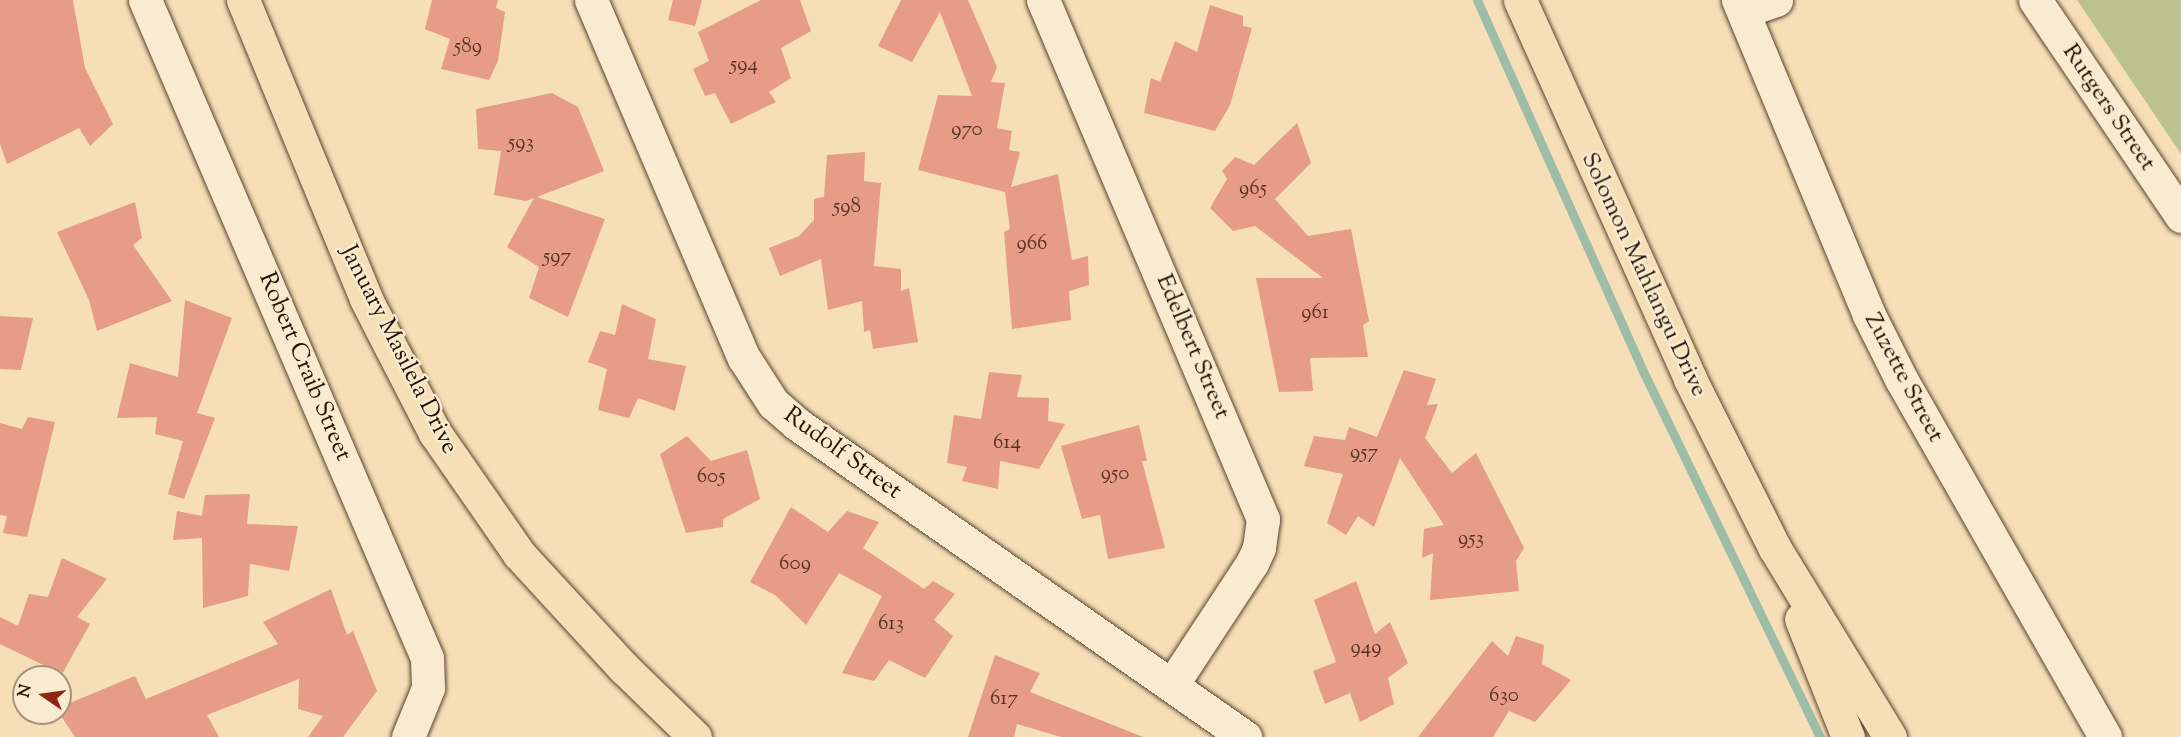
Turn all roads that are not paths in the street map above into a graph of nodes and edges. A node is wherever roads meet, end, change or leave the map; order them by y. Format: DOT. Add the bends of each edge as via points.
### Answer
graph roads {
  1 [pos="145,0"];
  2 [pos="243,0"];
  3 [pos="591,0"];
  4 [pos="1043,0"];
  5 [pos="1520,0"];
  6 [pos="1776,0"];
  7 [pos="2035,0"];
  8 [pos="1741,5"];
  9 [pos="2181,216"];
  10 [pos="1773,547"];
  11 [pos="1172,685"];
  12 [pos="688,735"];
  13 [pos="408,737"];
  14 [pos="1245,737"];
  15 [pos="1848,737"];
  16 [pos="1890,737"];
  17 [pos="2105,737"];
  1 -- 13 [label="street, Robert Craib Street" via="427,658 429,688"];
  2 -- 12 [label="main road, January Masilela Drive" via="366,299 435,433 519,554"];
  3 -- 11 [label="street, Rudolf Street" via="744,358 773,403 797,424"];
  4 -- 11 [label="street, Edelbert Street" via="1263,519 1259,548 1252,563"];
  5 -- 10 [label="main road, Solomon Mahlangu Drive" via="1690,378"];
  6 -- 8 [label="street"];
  7 -- 9 [label="street, Rutgers Street"];
  8 -- 17 [label="street, Zuzette Street" via="1890,357"];
  10 -- 15 [label="main road, Solomon Mahlangu Drive"];
  10 -- 16 [label="main road, Solomon Mahlangu Drive"];
  11 -- 14 [label="street, Rudolf Street"];
}
